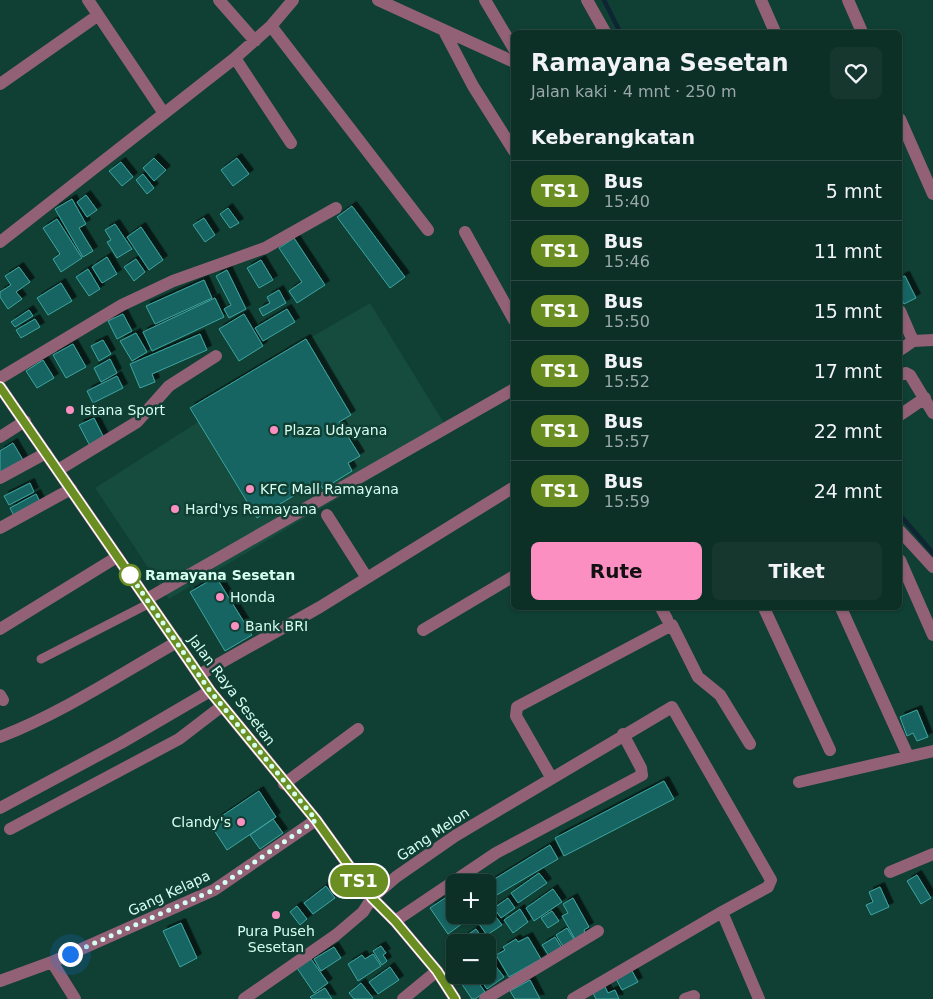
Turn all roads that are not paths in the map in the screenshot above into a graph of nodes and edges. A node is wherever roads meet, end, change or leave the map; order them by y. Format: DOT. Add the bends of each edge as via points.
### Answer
graph roads {
  1 [pos="88,0"];
  2 [pos="219,0"];
  3 [pos="293,0"];
  4 [pos="378,0"];
  5 [pos="486,0"];
  6 [pos="588,0"];
  7 [pos="761,0"];
  8 [pos="848,0"];
  9 [pos="97,16"];
  10 [pos="271,26"];
  11 [pos="604,30"];
  12 [pos="774,30"];
  13 [pos="861,30"];
  14 [pos="444,31"];
  15 [pos="255,40"];
  16 [pos="511,45"];
  17 [pos="235,58"];
  18 [pos="511,61"];
  19 [pos="0,84"];
  20 [pos="163,112"];
  21 [pos="902,124"];
  22 [pos="291,143"];
  23 [pos="511,146"];
  24 [pos="933,194"];
  25 [pos="336,208"];
  26 [pos="428,230"];
  27 [pos="465,232"];
  28 [pos="0,242"];
  29 [pos="511,315"];
  30 [pos="902,315"];
  31 [pos="933,340"];
  32 [pos="914,341"];
  33 [pos="902,349"];
  34 [pos="216,356"];
  35 [pos="902,374"];
  36 [pos="0,378"];
  37 [pos="0,386"];
  38 [pos="511,395"];
  39 [pos="925,398"];
  40 [pos="933,413"];
  41 [pos="902,414"];
  42 [pos="25,421"];
  43 [pos="0,437"];
  44 [pos="46,453"];
  45 [pos="58,470"];
  46 [pos="0,478"];
  47 [pos="71,489"];
  48 [pos="511,489"];
  49 [pos="327,515"];
  50 [pos="0,528"];
  51 [pos="902,532"];
  52 [pos="117,557"];
  53 [pos="902,565"];
  54 [pos="933,567"];
  55 [pos="367,578"];
  56 [pos="511,578"];
  57 [pos="149,601"];
  58 [pos="662,610"];
  59 [pos="765,610"];
  60 [pos="842,610"];
  61 [pos="667,619"];
  62 [pos="0,629"];
  63 [pos="423,630"];
  64 [pos="933,635"];
  65 [pos="177,642"];
  66 [pos="41,659"];
  67 [pos="199,675"];
  68 [pos="210,691"];
  69 [pos="222,706"];
  70 [pos="358,729"];
  71 [pos="623,734"];
  72 [pos="0,737"];
  73 [pos="750,744"];
  74 [pos="830,750"];
  75 [pos="933,751"];
  76 [pos="908,756"];
  77 [pos="551,777"];
  78 [pos="799,782"];
  79 [pos="284,784"];
  80 [pos="0,808"];
  81 [pos="316,820"];
  82 [pos="10,829"];
  83 [pos="933,854"];
  84 [pos="890,872"];
  85 [pos="372,898"];
  86 [pos="722,912"];
  87 [pos="395,921"];
  88 [pos="598,931"];
  89 [pos="52,962"];
  90 [pos="437,971"];
  91 [pos="0,981"];
  92 [pos="74,999"];
  93 [pos="244,999"];
  94 [pos="403,999"];
  95 [pos="455,999"];
  96 [pos="485,999"];
  97 [pos="573,999"];
  98 [pos="759,999"];
  1 -- 9 [label="street"];
  2 -- 15 [label="street"];
  3 -- 10 [label="street"];
  4 -- 14 [label="street"];
  5 -- 16 [label="street"];
  6 -- 11 [label="street"];
  7 -- 12 [label="street"];
  8 -- 13 [label="street"];
  9 -- 19 [label="street"];
  9 -- 20 [label="street"];
  10 -- 15 [label="street"];
  10 -- 26 [label="street"];
  14 -- 18 [label="street"];
  14 -- 23 [label="street" via="473,86"];
  15 -- 17 [label="street"];
  17 -- 20 [label="street"];
  17 -- 22 [label="street"];
  20 -- 28 [label="street"];
  21 -- 24 [label="street"];
  25 -- 36 [label="street" via="265,248 173,281 122,305"];
  27 -- 29 [label="street"];
  30 -- 32 [label="street"];
  31 -- 32 [label="street"];
  32 -- 33 [label="street"];
  34 -- 45 [label="street" via="170,386 137,422"];
  35 -- 39 [label="street" via="910,375"];
  37 -- 42 [label="main road, Jalan Raya Sesetan"];
  38 -- 57 [label="street" via="347,480"];
  39 -- 40 [label="street"];
  39 -- 41 [label="street"];
  42 -- 43 [label="street"];
  42 -- 44 [label="main road, Jalan Raya Sesetan"];
  44 -- 45 [label="main road, Jalan Raya Sesetan"];
  44 -- 46 [label="street"];
  45 -- 47 [label="main road, Jalan Raya Sesetan"];
  47 -- 50 [label="street"];
  47 -- 52 [label="main road, Jalan Raya Sesetan"];
  48 -- 55 [label="street"];
  49 -- 55 [label="street"];
  51 -- 54 [label="street"];
  52 -- 57 [label="main road, Jalan Raya Sesetan"];
  52 -- 62 [label="street"];
  53 -- 64 [label="street"];
  55 -- 67 [label="street"];
  56 -- 63 [label="street"];
  57 -- 65 [label="main road, Jalan Raya Sesetan"];
  57 -- 66 [label="lane"];
  58 -- 61 [label="street"];
  59 -- 74 [label="street"];
  60 -- 76 [label="street"];
  65 -- 67 [label="main road, Jalan Raya Sesetan"];
  65 -- 72 [label="street" via="27,727"];
  67 -- 68 [label="main road, Jalan Raya Sesetan"];
  68 -- 69 [label="main road, Jalan Raya Sesetan"];
  68 -- 80 [label="street"];
  69 -- 79 [label="main road, Jalan Raya Sesetan"];
  69 -- 82 [label="street" via="179,739"];
  70 -- 79 [label="street"];
  71 -- 77 [label="street, Gang Melon"];
  71 -- 86 [label="street, Gang Melon" via="668,708 674,709 770,878 768,887"];
  71 -- 87 [label="street" via="642,774 496,853"];
  73 -- 77 [label="street" via="720,695 698,677 672,625 517,707 516,716"];
  75 -- 76 [label="street"];
  76 -- 78 [label="street"];
  77 -- 85 [label="street, Gang Melon" via="455,836"];
  79 -- 81 [label="main road, Jalan Raya Sesetan"];
  81 -- 85 [label="main road, Jalan Raya Sesetan"];
  81 -- 89 [label="street, Gang Kelapa" via="214,890"];
  83 -- 84 [label="street"];
  85 -- 87 [label="main road, Jalan Raya Sesetan"];
  85 -- 93 [label="street, Gang Melon" via="363,912 336,934"];
  86 -- 97 [label="street"];
  86 -- 98 [label="street"];
  87 -- 90 [label="main road, Jalan Raya Sesetan"];
  88 -- 96 [label="street"];
  89 -- 91 [label="street, Gang Kelapa"];
  89 -- 92 [label="street"];
  90 -- 94 [label="street"];
  90 -- 95 [label="main road, Jalan Raya Sesetan"];
}
